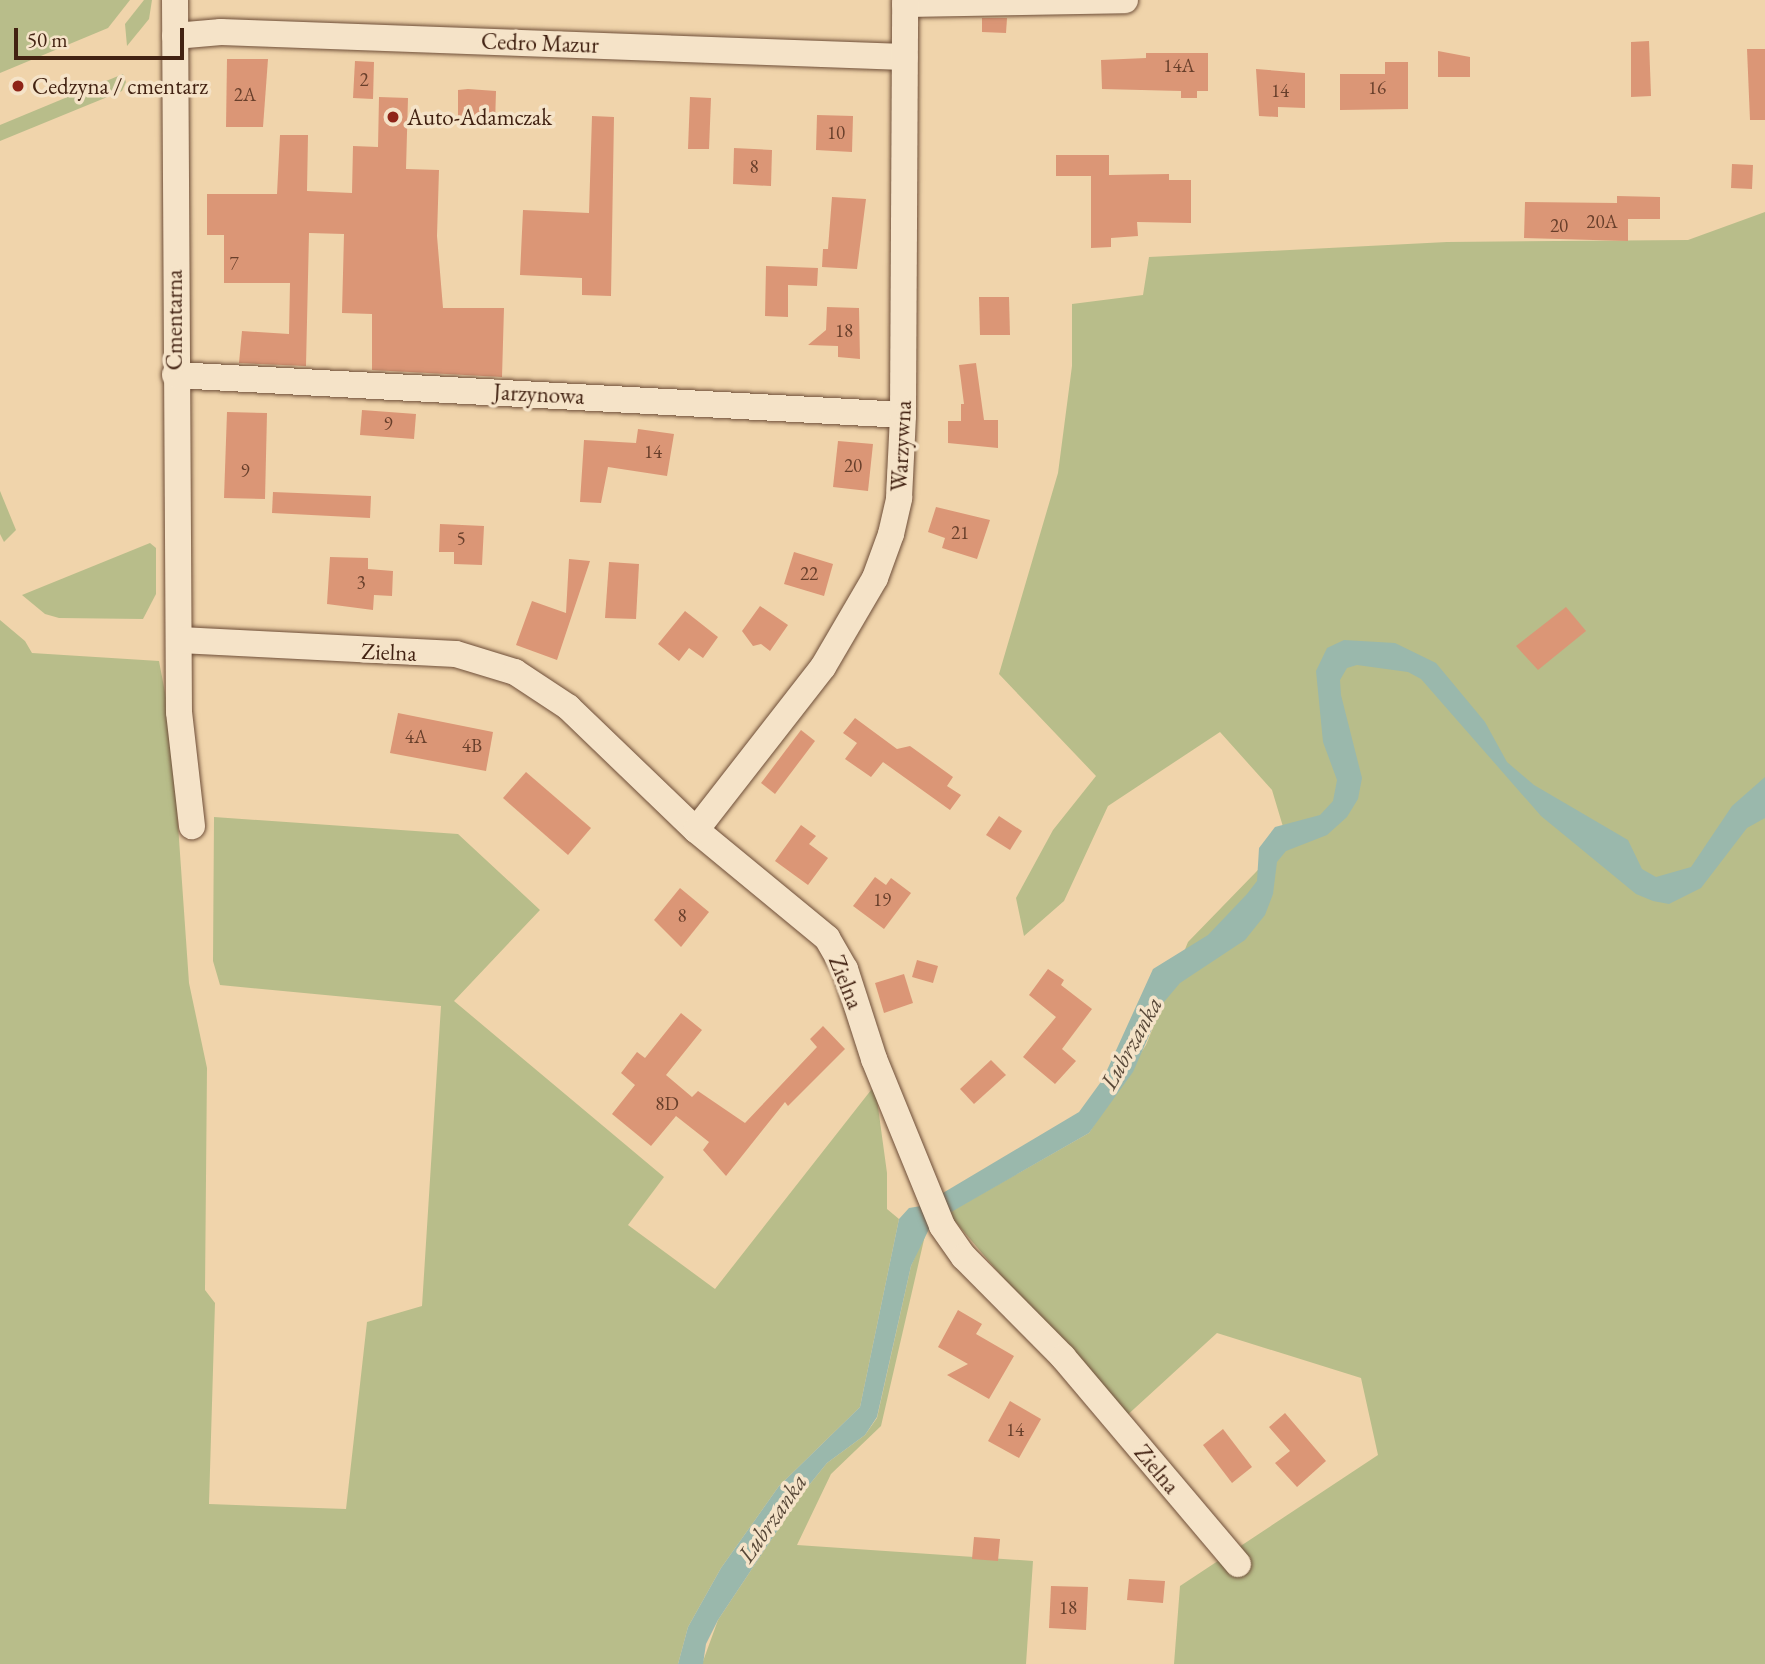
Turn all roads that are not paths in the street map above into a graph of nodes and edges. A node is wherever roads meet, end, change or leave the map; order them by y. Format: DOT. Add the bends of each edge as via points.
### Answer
graph roads {
  1 [pos="175,0"];
  2 [pos="1125,0"];
  3 [pos="905,2"];
  4 [pos="175,36"];
  5 [pos="905,57"];
  6 [pos="175,375"];
  7 [pos="904,415"];
  8 [pos="180,640"];
  9 [pos="192,826"];
  10 [pos="696,830"];
  11 [pos="1238,1564"];
  1 -- 4 [label="street, Cmentarna"];
  2 -- 3 [label="street"];
  3 -- 5 [label="street, Warzywna"];
  4 -- 5 [label="street, Cedro Mazur" via="222,32"];
  4 -- 6 [label="street, Cmentarna"];
  5 -- 7 [label="street, Warzywna"];
  6 -- 7 [label="street, Jarzynowa"];
  6 -- 8 [label="street, Cmentarna"];
  7 -- 10 [label="street, Warzywna" via="899,498 875,578 823,667"];
  8 -- 9 [label="street, Cmentarna" via="179,712"];
  8 -- 10 [label="street, Zielna" via="456,654 515,672 568,707"];
  10 -- 11 [label="street, Zielna" via="827,938 845,969 874,1059 942,1226 964,1257 1063,1357"];
}
